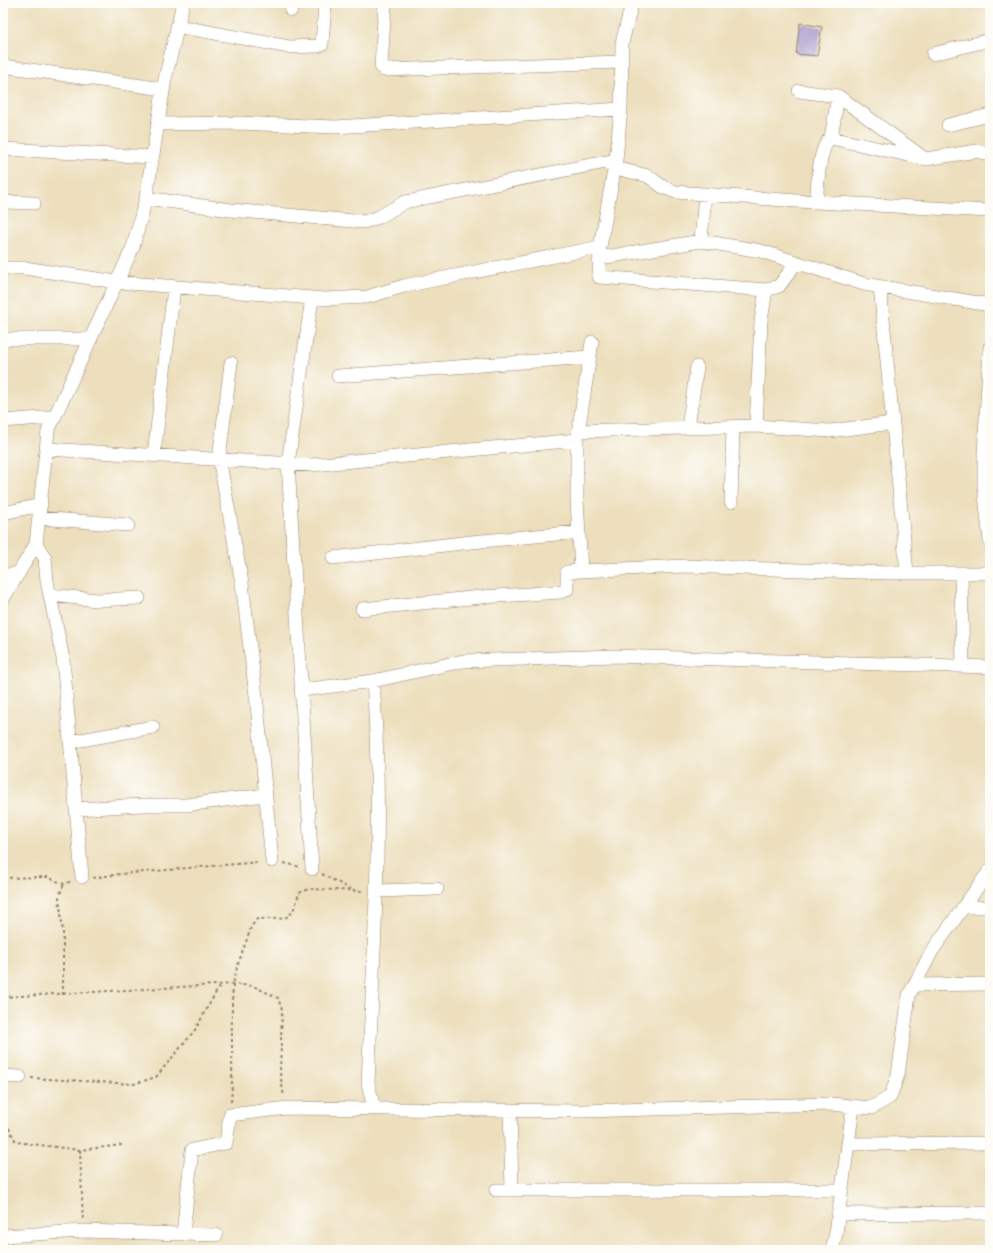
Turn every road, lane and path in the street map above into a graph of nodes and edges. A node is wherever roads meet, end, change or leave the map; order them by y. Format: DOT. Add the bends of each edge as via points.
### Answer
graph roads {
  1 [pos="183,3"];
  2 [pos="325,3"];
  3 [pos="384,3"];
  4 [pos="632,3"];
  5 [pos="177,26"];
  6 [pos="990,40"];
  7 [pos="933,54"];
  8 [pos="622,62"];
  9 [pos="3,66"];
  10 [pos="163,89"];
  11 [pos="799,91"];
  12 [pos="838,96"];
  13 [pos="621,109"];
  14 [pos="990,115"];
  15 [pos="158,124"];
  16 [pos="948,125"];
  17 [pos="831,138"];
  18 [pos="3,149"];
  19 [pos="986,152"];
  20 [pos="152,157"];
  21 [pos="926,159"];
  22 [pos="615,164"];
  23 [pos="705,194"];
  24 [pos="146,198"];
  25 [pos="3,202"];
  26 [pos="816,202"];
  27 [pos="34,203"];
  28 [pos="990,211"];
  29 [pos="701,241"];
  30 [pos="600,253"];
  31 [pos="796,263"];
  32 [pos="3,268"];
  33 [pos="117,282"];
  34 [pos="880,287"];
  35 [pos="174,288"];
  36 [pos="766,290"];
  37 [pos="312,298"];
  38 [pos="990,305"];
  39 [pos="3,339"];
  40 [pos="91,339"];
  41 [pos="592,342"];
  42 [pos="990,347"];
  43 [pos="589,357"];
  44 [pos="231,364"];
  45 [pos="697,367"];
  46 [pos="338,376"];
  47 [pos="54,417"];
  48 [pos="3,421"];
  49 [pos="893,423"];
  50 [pos="756,426"];
  51 [pos="688,427"];
  52 [pos="733,427"];
  53 [pos="577,436"];
  54 [pos="46,449"];
  55 [pos="154,454"];
  56 [pos="219,458"];
  57 [pos="288,463"];
  58 [pos="731,502"];
  59 [pos="40,512"];
  60 [pos="3,513"];
  61 [pos="128,525"];
  62 [pos="579,532"];
  63 [pos="990,541"];
  64 [pos="36,544"];
  65 [pos="333,558"];
  66 [pos="581,571"];
  67 [pos="19,573"];
  68 [pos="961,573"];
  69 [pos="990,573"];
  70 [pos="907,574"];
  71 [pos="3,576"];
  72 [pos="50,595"];
  73 [pos="139,598"];
  74 [pos="3,599"];
  75 [pos="362,609"];
  76 [pos="963,666"];
  77 [pos="990,667"];
  78 [pos="373,681"];
  79 [pos="302,690"];
  80 [pos="153,728"];
  81 [pos="70,742"];
  82 [pos="265,795"];
  83 [pos="77,809"];
  84 [pos="272,861"];
  85 [pos="312,870"];
  86 [pos="990,870"];
  87 [pos="82,877"];
  88 [pos="3,878"];
  89 [pos="64,884"];
  90 [pos="438,889"];
  91 [pos="354,891"];
  92 [pos="377,891"];
  93 [pos="963,907"];
  94 [pos="990,907"];
  95 [pos="234,984"];
  96 [pos="990,984"];
  97 [pos="220,985"];
  98 [pos="914,985"];
  99 [pos="63,995"];
  100 [pos="3,997"];
  101 [pos="3,1076"];
  102 [pos="20,1078"];
  103 [pos="853,1107"];
  104 [pos="287,1108"];
  105 [pos="374,1109"];
  106 [pos="510,1110"];
  107 [pos="230,1115"];
  108 [pos="3,1117"];
  109 [pos="990,1143"];
  110 [pos="848,1144"];
  111 [pos="122,1145"];
  112 [pos="80,1150"];
  113 [pos="496,1190"];
  114 [pos="512,1190"];
  115 [pos="842,1190"];
  116 [pos="990,1213"];
  117 [pos="838,1214"];
  118 [pos="83,1231"];
  119 [pos="183,1234"];
  120 [pos="216,1235"];
  121 [pos="3,1236"];
  122 [pos="832,1250"];
  1 -- 5 [label="street"];
  2 -- 5 [label="street" via="322,44 318,46 289,47"];
  3 -- 8 [label="street" via="381,66 384,70"];
  4 -- 8 [label="street" via="622,42"];
  5 -- 10 [label="street"];
  6 -- 7 [label="street"];
  8 -- 13 [label="street"];
  9 -- 10 [label="street"];
  10 -- 15 [label="street"];
  11 -- 12 [label="street"];
  12 -- 17 [label="street"];
  12 -- 21 [label="street"];
  13 -- 15 [label="street" via="335,127 239,123"];
  13 -- 22 [label="street"];
  14 -- 16 [label="street"];
  15 -- 20 [label="street"];
  17 -- 21 [label="street"];
  17 -- 26 [label="street" via="826,141 823,150"];
  18 -- 20 [label="street"];
  19 -- 21 [label="street"];
  20 -- 24 [label="street"];
  22 -- 23 [label="street" via="648,176 662,187 676,192"];
  22 -- 24 [label="street" via="405,202 379,217 364,222 231,210"];
  22 -- 30 [label="street"];
  23 -- 26 [label="street"];
  23 -- 29 [label="street"];
  24 -- 33 [label="street" via="133,247"];
  25 -- 27 [label="street"];
  26 -- 28 [label="street"];
  29 -- 30 [label="street"];
  29 -- 31 [label="street" via="748,248"];
  30 -- 36 [label="street" via="599,277"];
  30 -- 37 [label="street" via="404,286 367,297"];
  31 -- 34 [label="street"];
  31 -- 36 [label="street" via="779,286"];
  32 -- 33 [label="street" via="24,268"];
  33 -- 35 [label="street"];
  33 -- 40 [label="street"];
  34 -- 38 [label="street"];
  34 -- 49 [label="street"];
  35 -- 37 [label="street"];
  35 -- 55 [label="street"];
  36 -- 50 [label="street" via="761,322"];
  37 -- 57 [label="street"];
  39 -- 40 [label="street"];
  40 -- 47 [label="street"];
  41 -- 43 [label="street"];
  42 -- 63 [label="street" via="984,486"];
  43 -- 46 [label="street"];
  43 -- 53 [label="street"];
  44 -- 56 [label="street"];
  45 -- 51 [label="street"];
  47 -- 48 [label="street"];
  47 -- 54 [label="street" via="48,431"];
  49 -- 50 [label="street" via="830,431"];
  49 -- 70 [label="street"];
  50 -- 52 [label="street"];
  51 -- 52 [label="street"];
  51 -- 53 [label="street"];
  52 -- 58 [label="street"];
  53 -- 57 [label="street" via="340,464"];
  53 -- 62 [label="street"];
  54 -- 55 [label="street"];
  54 -- 59 [label="street"];
  55 -- 56 [label="street"];
  56 -- 57 [label="street"];
  56 -- 82 [label="street" via="242,583"];
  57 -- 79 [label="street"];
  59 -- 60 [label="street"];
  59 -- 61 [label="street"];
  59 -- 64 [label="street"];
  62 -- 65 [label="street"];
  62 -- 66 [label="street"];
  64 -- 67 [label="street"];
  64 -- 72 [label="street" via="45,558"];
  66 -- 70 [label="street" via="685,566"];
  66 -- 75 [label="street" via="568,572 567,589 561,592"];
  67 -- 71 [label="street"];
  67 -- 74 [label="street"];
  68 -- 69 [label="street"];
  68 -- 70 [label="street"];
  68 -- 76 [label="street"];
  72 -- 73 [label="street" via="97,600"];
  72 -- 81 [label="street" via="63,659"];
  76 -- 77 [label="street"];
  76 -- 78 [label="street" via="614,656 463,661"];
  78 -- 79 [label="street"];
  78 -- 92 [label="street" via="377,732"];
  79 -- 85 [label="street"];
  80 -- 81 [label="street"];
  81 -- 83 [label="street"];
  82 -- 83 [label="street" via="186,805"];
  82 -- 84 [label="street"];
  83 -- 87 [label="street"];
  84 -- 85 [label="path"];
  84 -- 87 [label="path" via="120,874 97,879"];
  85 -- 91 [label="path"];
  86 -- 93 [label="street"];
  87 -- 89 [label="path"];
  88 -- 89 [label="path" via="47,877"];
  89 -- 99 [label="path" via="59,897 63,932"];
  90 -- 92 [label="street"];
  91 -- 92 [label="path"];
  91 -- 95 [label="path" via="309,889 299,893 294,911 287,918 258,919 251,927"];
  92 -- 105 [label="street" via="368,1083"];
  93 -- 94 [label="street"];
  93 -- 98 [label="street" via="932,951"];
  95 -- 97 [label="path"];
  95 -- 104 [label="path" via="253,986 278,998 282,1010 280,1073"];
  95 -- 107 [label="path"];
  96 -- 98 [label="street"];
  97 -- 99 [label="path"];
  97 -- 102 [label="path" via="195,1030 156,1077 134,1084"];
  98 -- 103 [label="street" via="909,995 898,1075 890,1097 871,1108"];
  99 -- 100 [label="path"];
  101 -- 102 [label="street"];
  103 -- 106 [label="street" via="831,1104 583,1111"];
  103 -- 110 [label="street"];
  104 -- 105 [label="street"];
  104 -- 107 [label="street"];
  105 -- 106 [label="street"];
  106 -- 114 [label="street"];
  107 -- 119 [label="street" via="226,1143 192,1150"];
  108 -- 112 [label="path" via="16,1142"];
  109 -- 110 [label="street"];
  110 -- 115 [label="street"];
  111 -- 112 [label="path"];
  112 -- 118 [label="path"];
  113 -- 114 [label="street"];
  114 -- 115 [label="street"];
  115 -- 117 [label="street"];
  116 -- 117 [label="street"];
  117 -- 122 [label="street"];
  118 -- 119 [label="street"];
  118 -- 121 [label="street"];
  119 -- 120 [label="street"];
}
